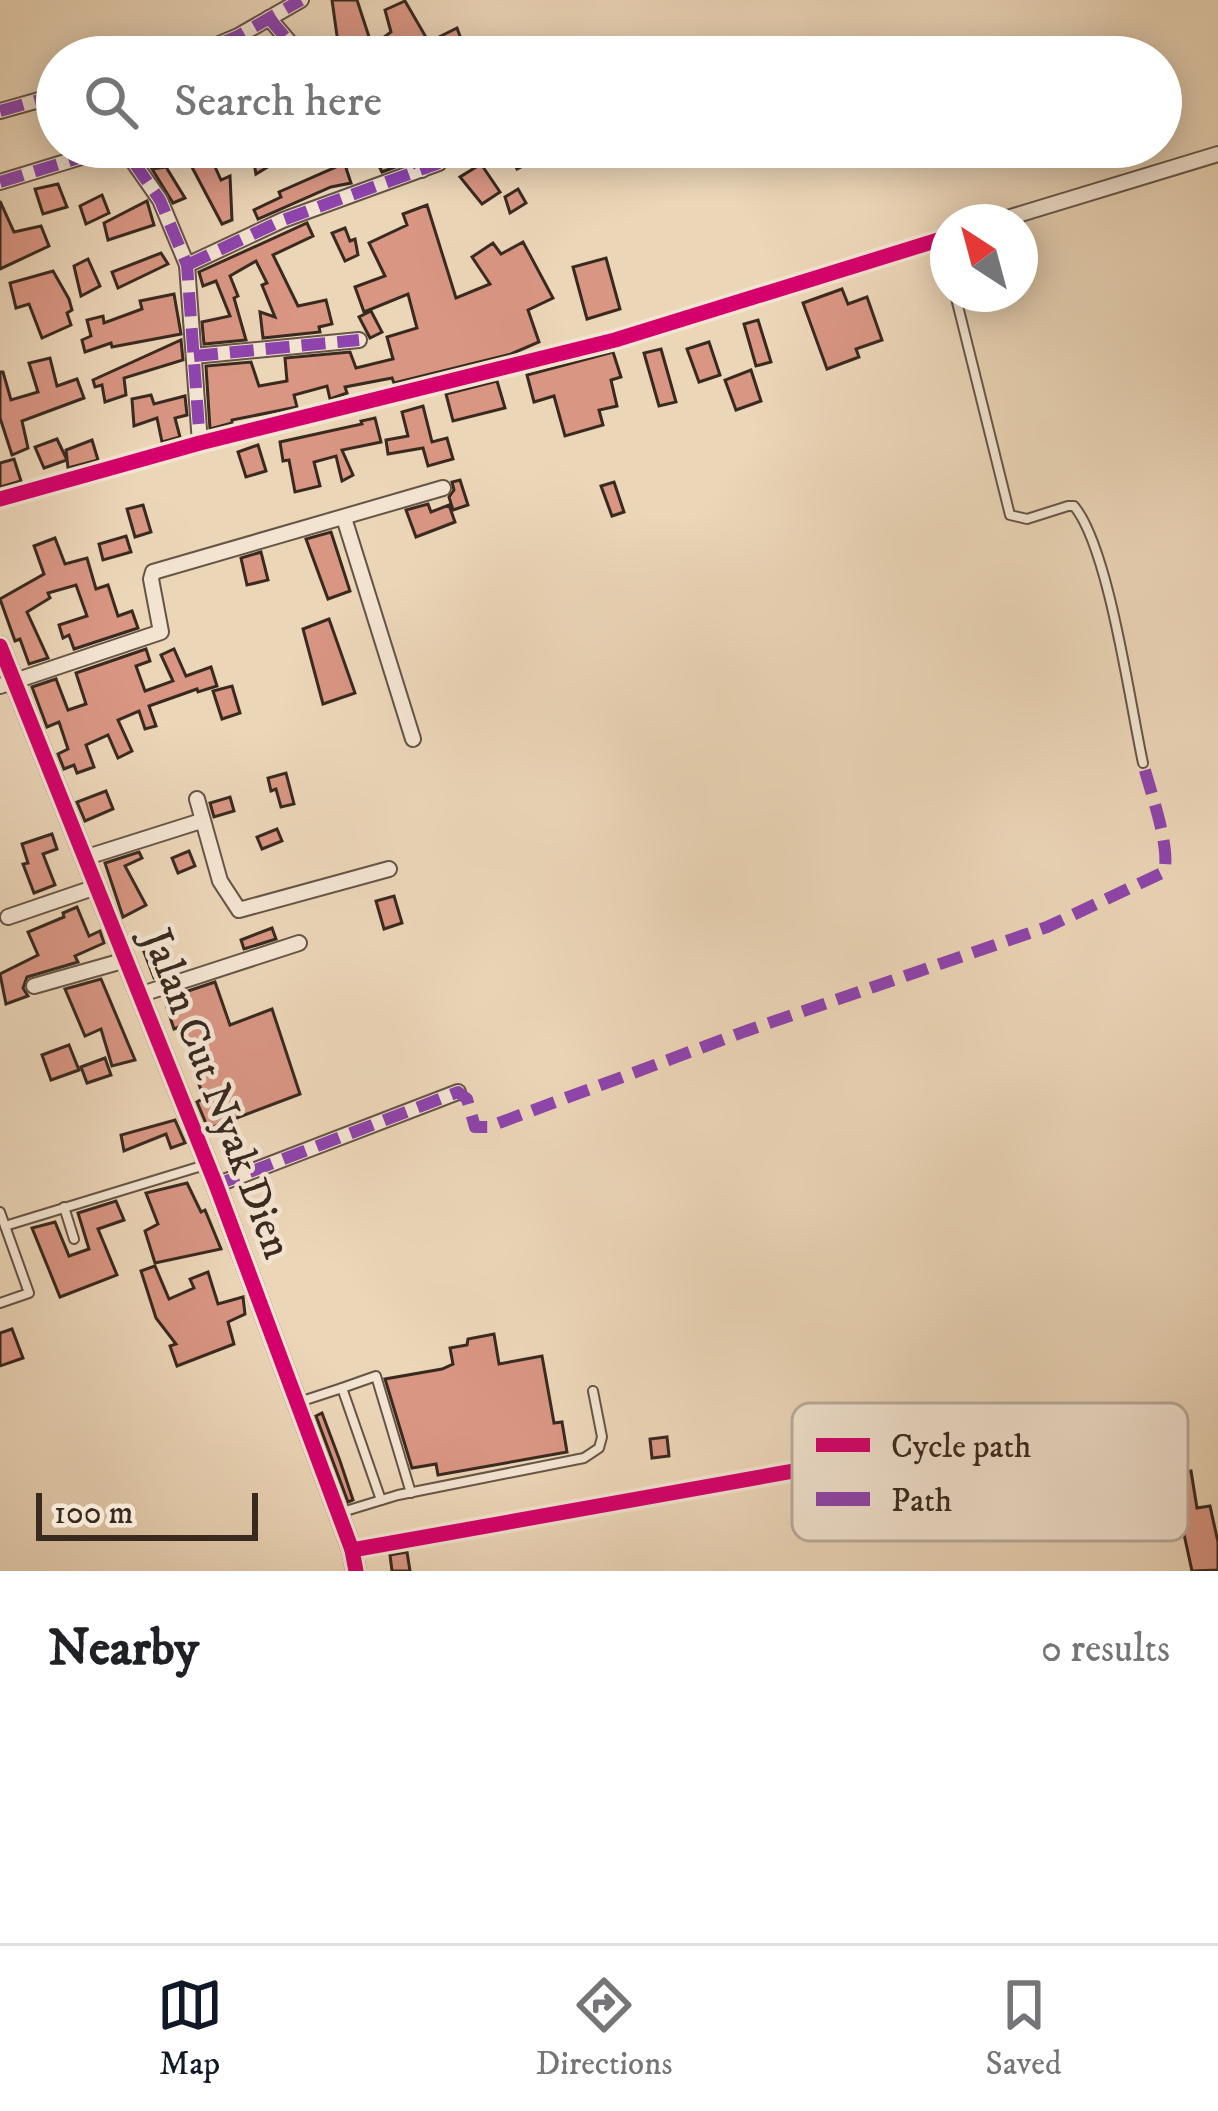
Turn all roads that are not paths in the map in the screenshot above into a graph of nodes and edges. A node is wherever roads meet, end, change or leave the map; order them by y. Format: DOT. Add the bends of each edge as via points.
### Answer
graph roads {
  1 [pos="301,0"];
  2 [pos="269,18"];
  3 [pos="240,36"];
  4 [pos="284,36"];
  5 [pos="36,101"];
  6 [pos="0,111"];
  7 [pos="1218,154"];
  8 [pos="1182,165"];
  9 [pos="49,168"];
  10 [pos="135,168"];
  11 [pos="427,168"];
  12 [pos="1172,168"];
  13 [pos="422,170"];
  14 [pos="0,182"];
  15 [pos="1038,209"];
  16 [pos="930,243"];
  17 [pos="187,265"];
  18 [pos="959,312"];
  19 [pos="359,340"];
  20 [pos="194,356"];
  21 [pos="200,442"];
  22 [pos="443,488"];
  23 [pos="0,500"];
  24 [pos="344,518"];
  25 [pos="0,646"];
  26 [pos="7,684"];
  27 [pos="413,739"];
  28 [pos="1143,764"];
  29 [pos="196,799"];
  30 [pos="201,821"];
  31 [pos="84,858"];
  32 [pos="389,869"];
  33 [pos="96,886"];
  34 [pos="8,916"];
  35 [pos="298,943"];
  36 [pos="126,960"];
  37 [pos="34,986"];
  38 [pos="140,995"];
  39 [pos="458,1092"];
  40 [pos="207,1164"];
  41 [pos="215,1185"];
  42 [pos="64,1207"];
  43 [pos="0,1212"];
  44 [pos="5,1226"];
  45 [pos="74,1238"];
  46 [pos="0,1303"];
  47 [pos="341,1388"];
  48 [pos="593,1391"];
  49 [pos="295,1404"];
  50 [pos="792,1471"];
  51 [pos="411,1493"];
  52 [pos="381,1500"];
  53 [pos="338,1513"];
  54 [pos="352,1550"];
  55 [pos="356,1571"];
  1 -- 2 [label="street"];
  2 -- 3 [label="street"];
  2 -- 4 [label="street"];
  5 -- 6 [label="street"];
  7 -- 8 [label="street"];
  9 -- 14 [label="street"];
  10 -- 17 [label="street" via="160,200"];
  11 -- 13 [label="street"];
  12 -- 15 [label="street"];
  13 -- 17 [label="street"];
  16 -- 21 [label="street" via="615,340"];
  17 -- 20 [label="street"];
  18 -- 28 [label="lane" via="1010,515 1028,519 1068,506 1081,514 1103,572"];
  19 -- 20 [label="street"];
  20 -- 21 [label="street"];
  21 -- 23 [label="street"];
  22 -- 24 [label="street"];
  24 -- 26 [label="street" via="153,572 161,632"];
  24 -- 27 [label="street"];
  25 -- 26 [label="street, Jalan Cut Nyak Dien"];
  26 -- 31 [label="street, Jalan Cut Nyak Dien"];
  29 -- 30 [label="street"];
  30 -- 31 [label="street"];
  30 -- 32 [label="street" via="220,881 239,910"];
  31 -- 33 [label="street, Jalan Cut Nyak Dien"];
  33 -- 34 [label="street"];
  33 -- 36 [label="street, Jalan Cut Nyak Dien"];
  35 -- 38 [label="street"];
  36 -- 37 [label="street"];
  36 -- 38 [label="street, Jalan Cut Nyak Dien"];
  38 -- 40 [label="street, Jalan Cut Nyak Dien"];
  39 -- 41 [label="street"];
  40 -- 41 [label="street, Jalan Cut Nyak Dien"];
  40 -- 42 [label="lane"];
  41 -- 49 [label="street, Jalan Cut Nyak Dien"];
  42 -- 44 [label="lane"];
  42 -- 45 [label="lane"];
  43 -- 44 [label="lane"];
  44 -- 46 [label="lane" via="29,1293"];
  47 -- 49 [label="lane"];
  47 -- 51 [label="lane" via="376,1376"];
  47 -- 52 [label="lane"];
  48 -- 51 [label="lane" via="602,1437 584,1459"];
  49 -- 53 [label="street, Jalan Cut Nyak Dien"];
  50 -- 54 [label="street"];
  51 -- 52 [label="lane"];
  52 -- 53 [label="lane"];
  53 -- 54 [label="street, Jalan Cut Nyak Dien"];
  54 -- 55 [label="street, Jalan Cut Nyak Dien"];
}
